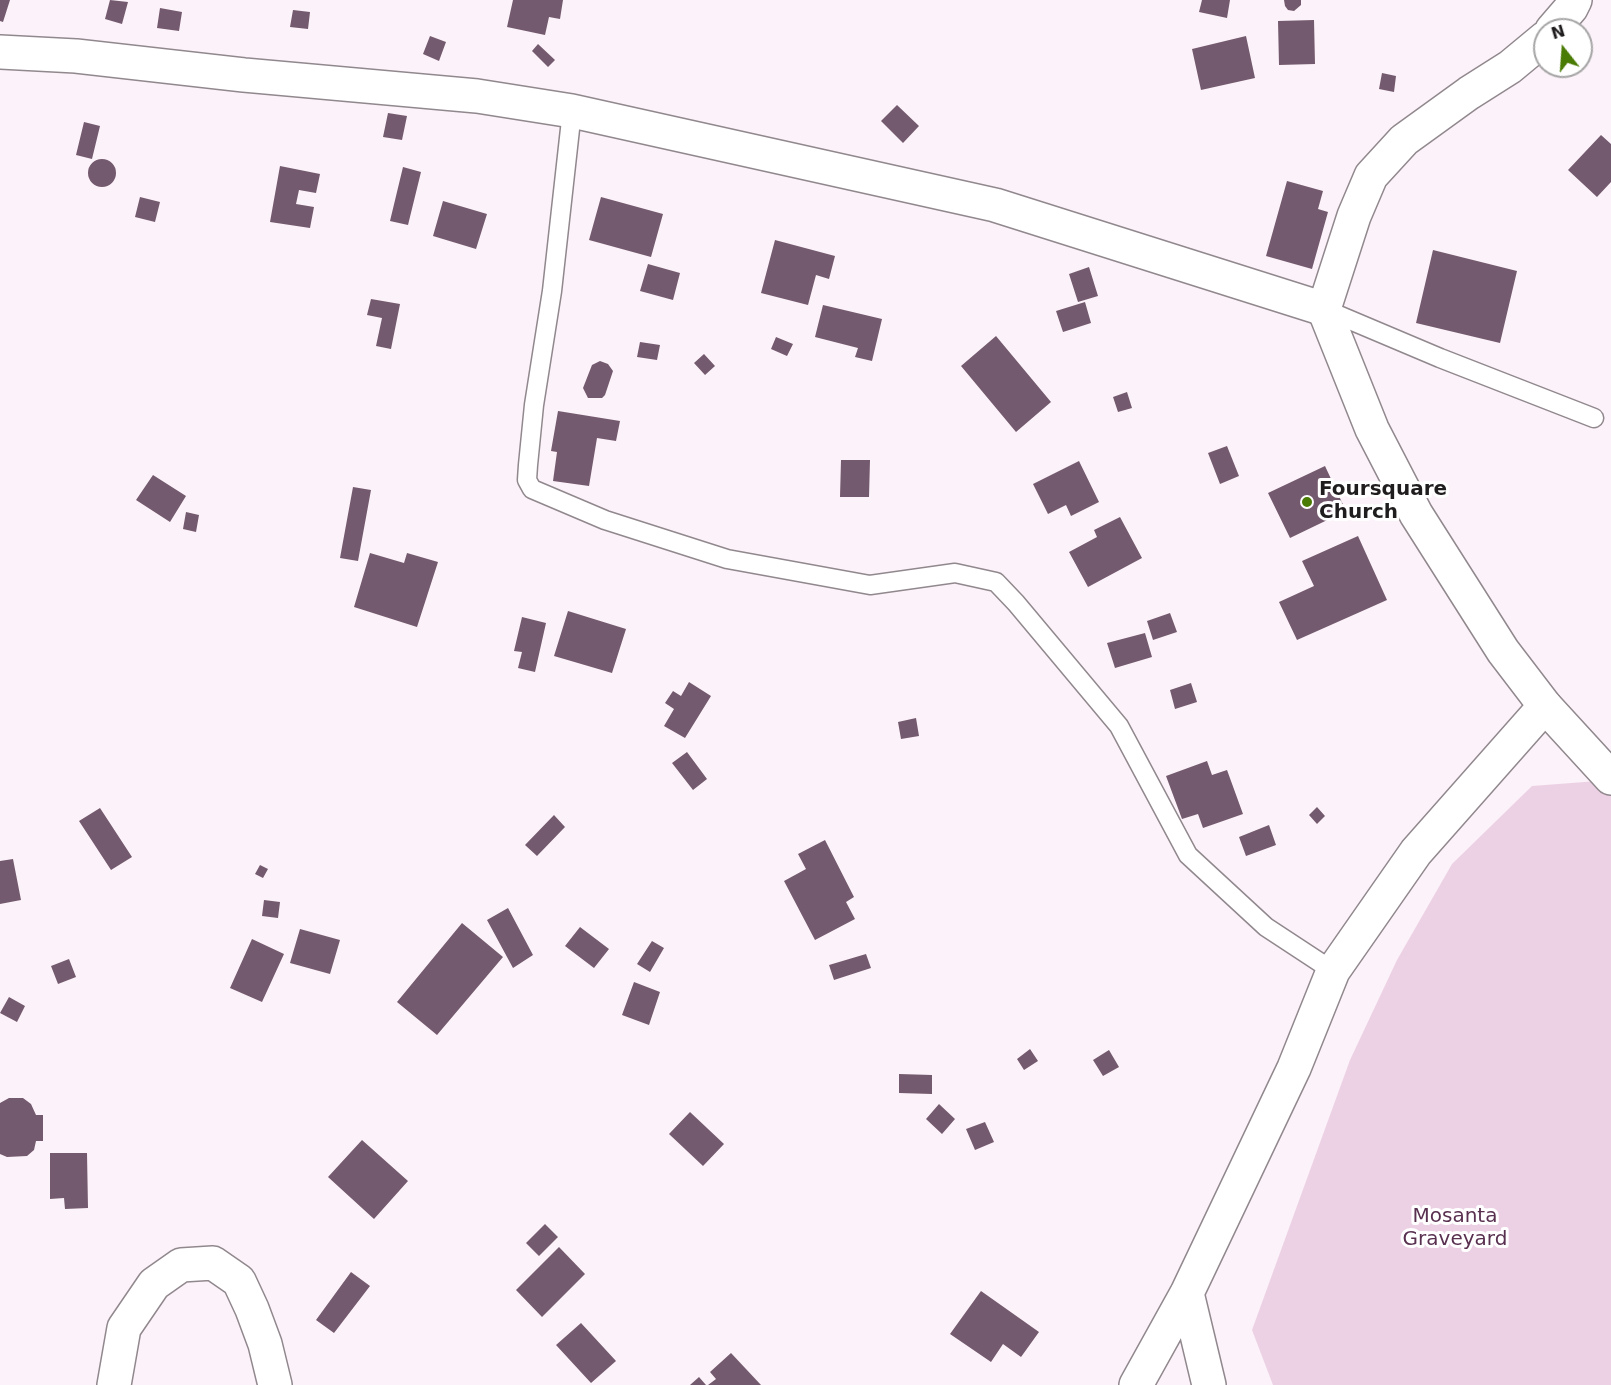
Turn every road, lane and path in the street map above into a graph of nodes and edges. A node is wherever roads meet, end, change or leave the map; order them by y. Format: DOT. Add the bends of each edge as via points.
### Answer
graph roads {
  1 [pos="1575,0"];
  2 [pos="1562,18"];
  3 [pos="1533,48"];
  4 [pos="0,52"];
  5 [pos="572,111"];
  6 [pos="1324,309"];
  7 [pos="1594,418"];
  8 [pos="1545,706"];
  9 [pos="1611,778"];
  10 [pos="1334,971"];
  11 [pos="1187,1293"];
  12 [pos="114,1385"];
  13 [pos="275,1385"];
  14 [pos="1136,1385"];
  15 [pos="1209,1385"];
  1 -- 2 [label="street"];
  3 -- 6 [label="street" via="1404,140 1371,176"];
  4 -- 5 [label="street" via="477,96"];
  5 -- 6 [label="street" via="995,205"];
  5 -- 10 [label="lane" via="529,455 527,480 532,489 605,520 727,559 870,585 956,573 996,582 1119,726 1188,855 1266,927"];
  6 -- 7 [label="lane"];
  6 -- 8 [label="street" via="1372,429 1416,514 1503,651"];
  8 -- 9 [label="street"];
  8 -- 10 [label="street" via="1416,852"];
  10 -- 11 [label="street" via="1294,1068"];
  11 -- 14 [label="street"];
  11 -- 15 [label="street"];
  12 -- 13 [label="street" via="124,1328 154,1284 181,1265 213,1263 239,1281 265,1344"];
}
